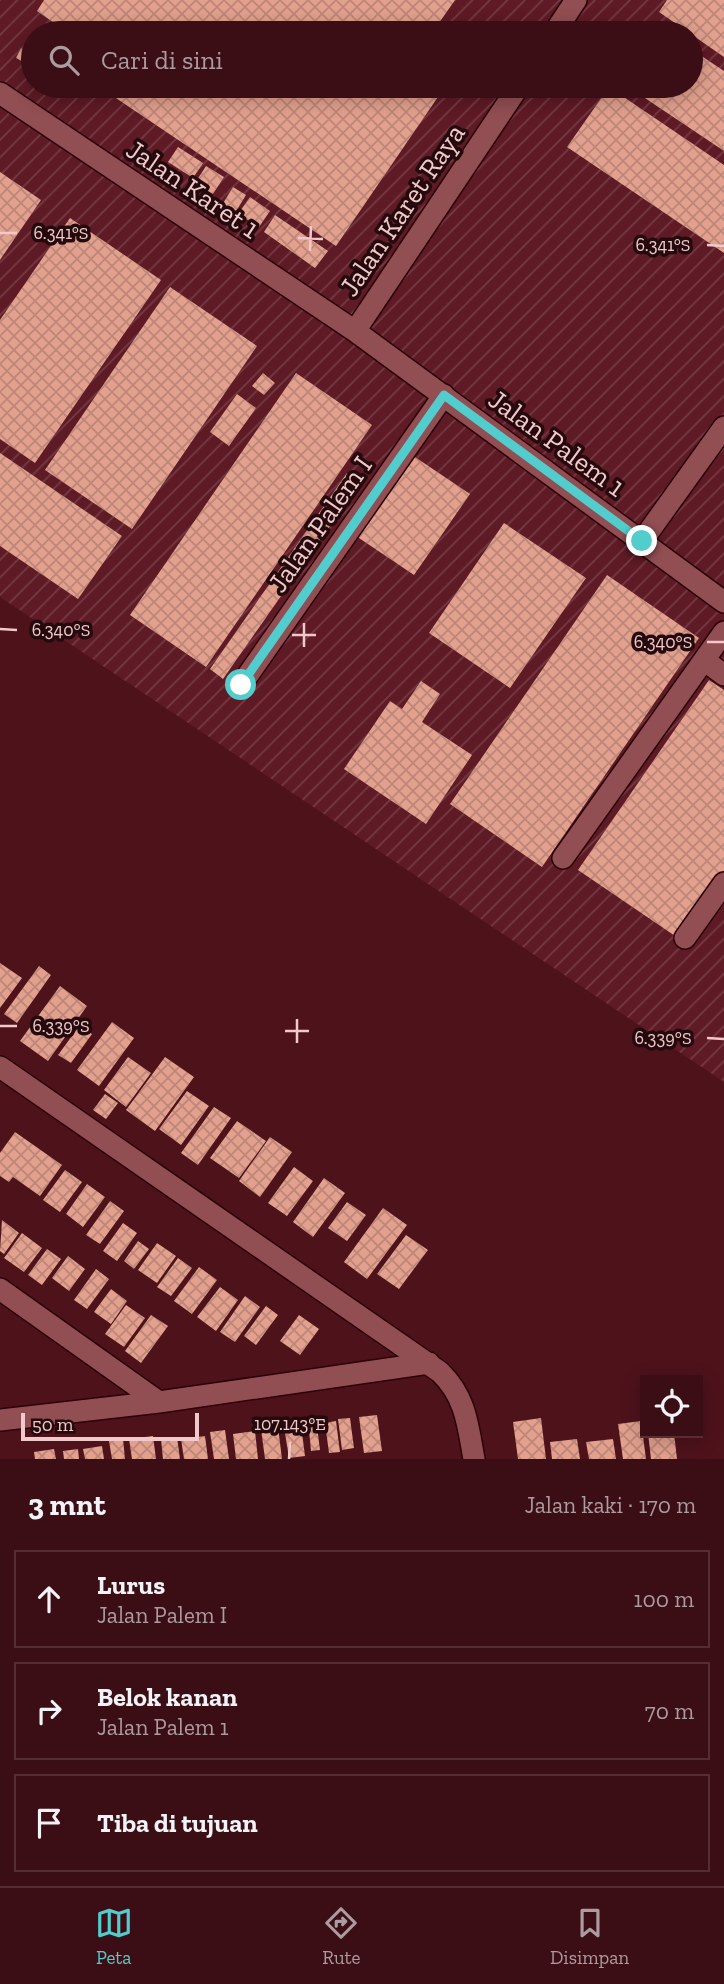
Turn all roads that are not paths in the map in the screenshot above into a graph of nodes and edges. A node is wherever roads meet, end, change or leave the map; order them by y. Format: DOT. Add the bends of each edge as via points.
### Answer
graph roads {
  1 [pos="576,0"];
  2 [pos="562,21"];
  3 [pos="0,93"];
  4 [pos="511,98"];
  5 [pos="355,331"];
  6 [pos="444,395"];
  7 [pos="724,427"];
  8 [pos="642,541"];
  9 [pos="724,602"];
  10 [pos="724,632"];
  11 [pos="704,660"];
  12 [pos="724,674"];
  13 [pos="241,685"];
  14 [pos="562,858"];
  15 [pos="724,883"];
  16 [pos="685,939"];
  17 [pos="0,1067"];
  18 [pos="3,1298"];
  19 [pos="429,1363"];
  20 [pos="159,1402"];
  21 [pos="0,1420"];
  22 [pos="474,1459"];
  1 -- 2 [label="street"];
  3 -- 5 [label="street, Jalan Karet 1"];
  4 -- 5 [label="street, Jalan Karet Raya"];
  5 -- 6 [label="street, Jalan Palem 1"];
  6 -- 8 [label="street, Jalan Palem 1"];
  6 -- 13 [label="street, Jalan Palem I"];
  7 -- 8 [label="street"];
  8 -- 9 [label="street, Jalan Palem 1"];
  10 -- 11 [label="street"];
  11 -- 12 [label="street"];
  11 -- 14 [label="street"];
  15 -- 16 [label="street"];
  17 -- 19 [label="street"];
  18 -- 20 [label="street"];
  19 -- 20 [label="street"];
  19 -- 22 [label="street" via="458,1392"];
  20 -- 21 [label="street"];
}
